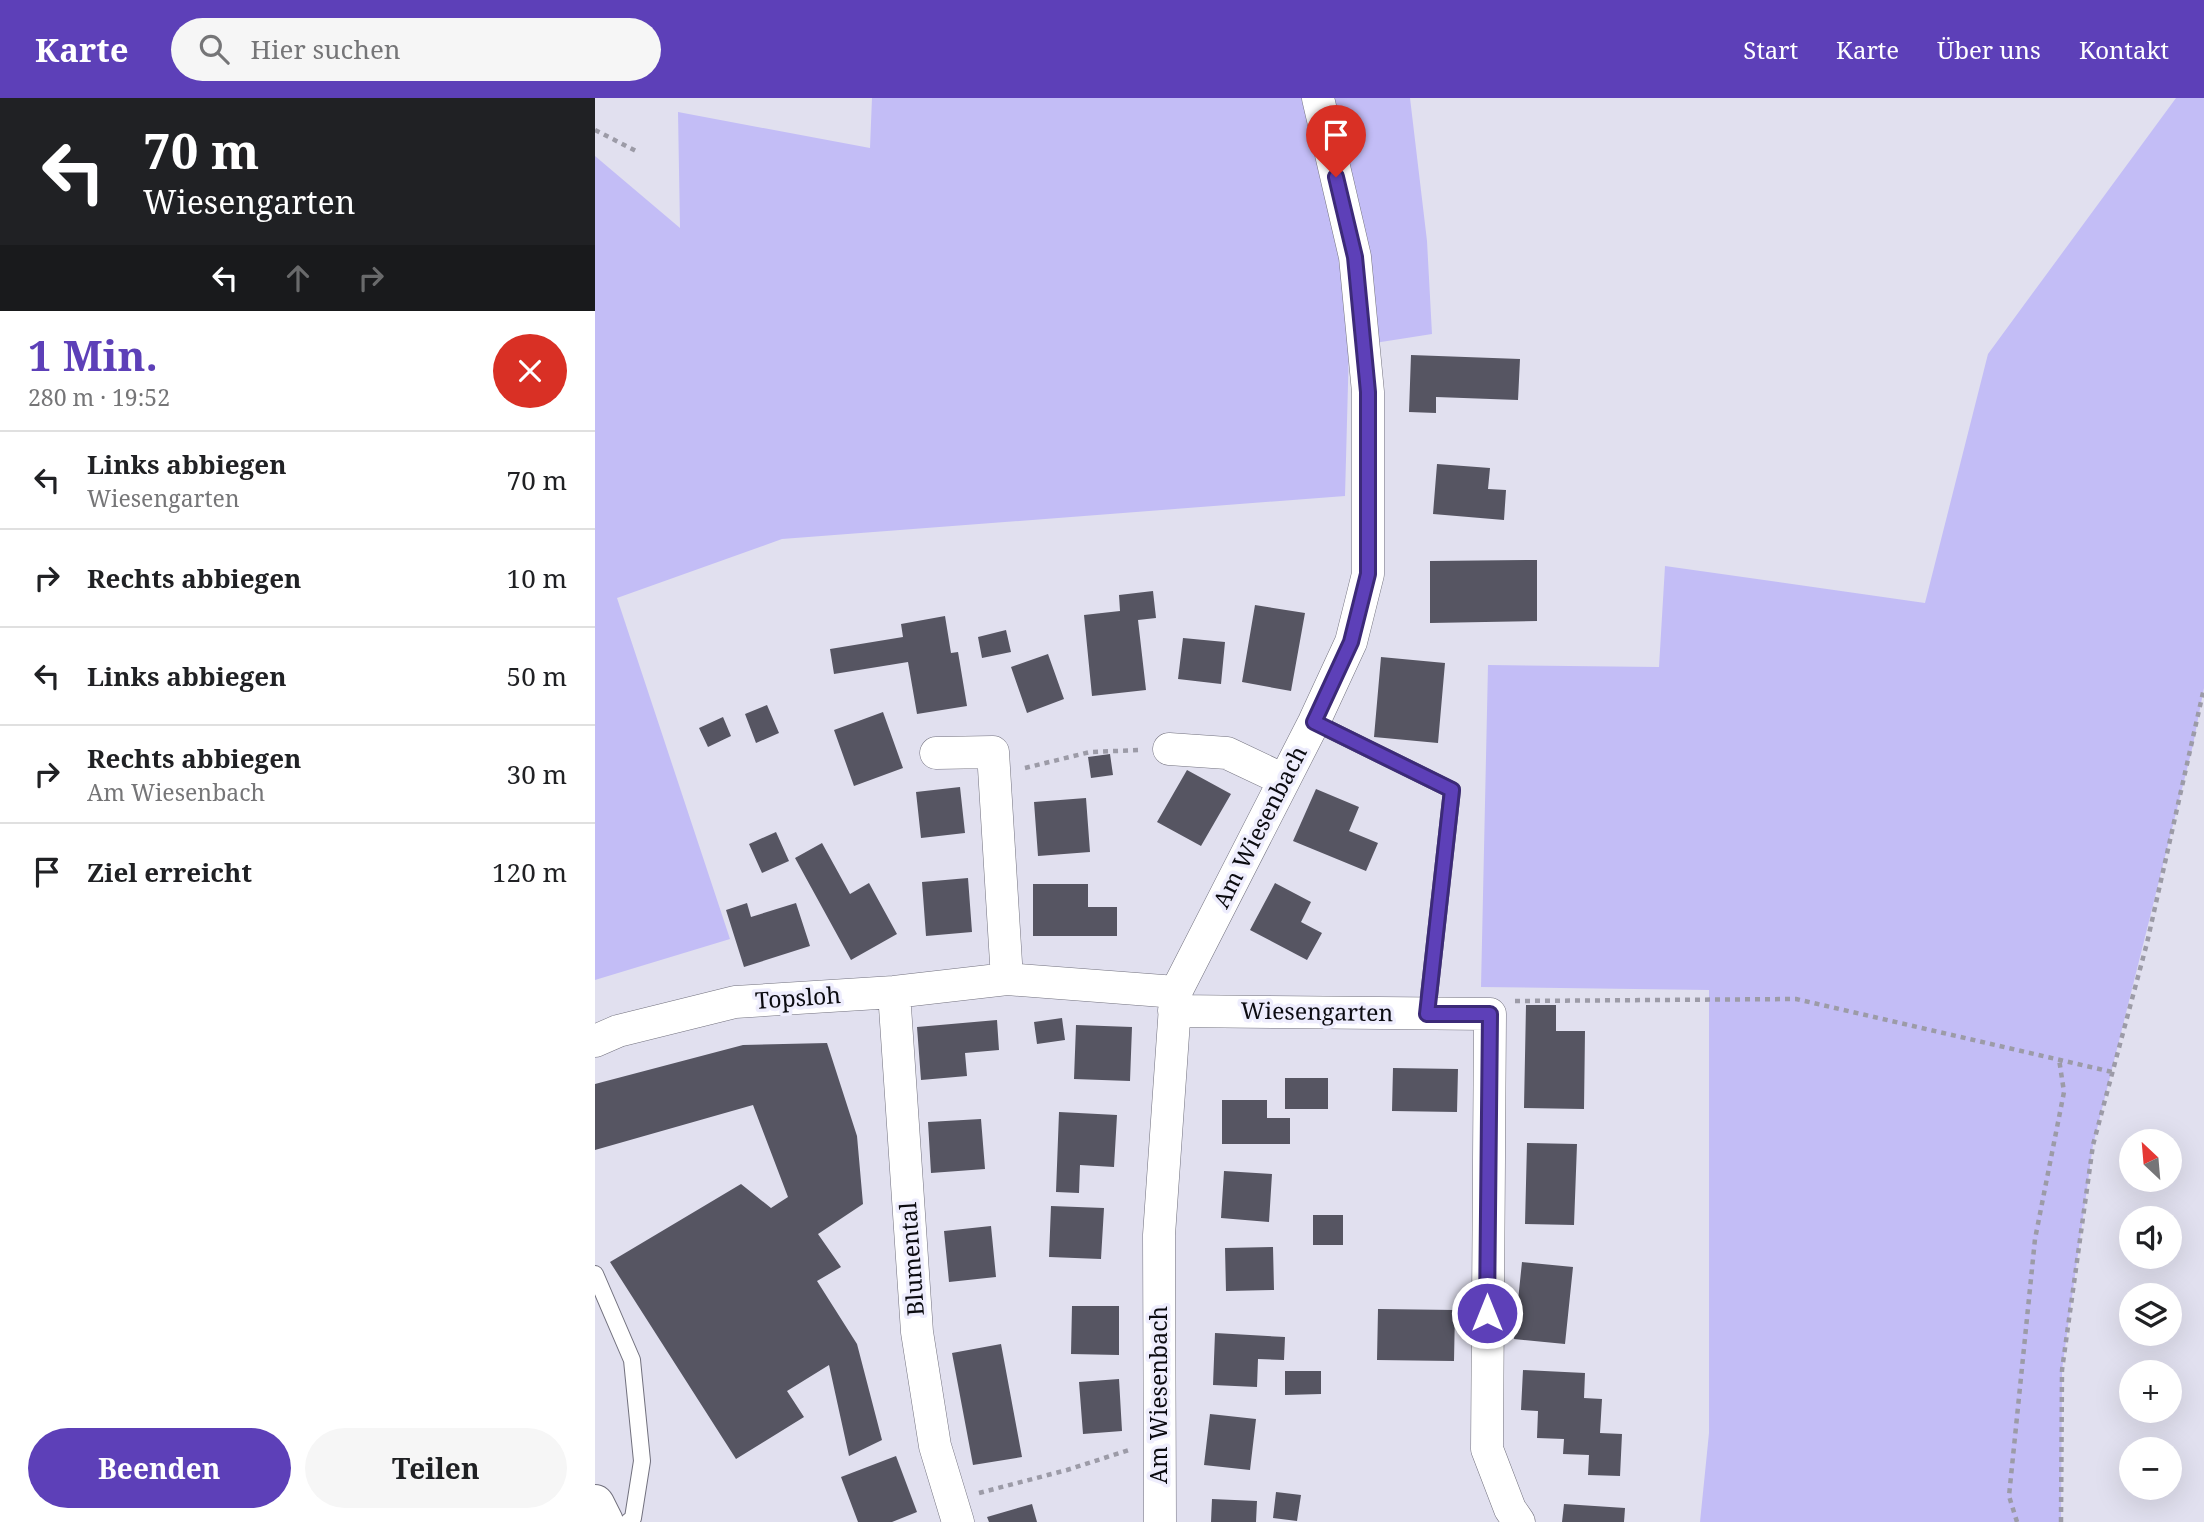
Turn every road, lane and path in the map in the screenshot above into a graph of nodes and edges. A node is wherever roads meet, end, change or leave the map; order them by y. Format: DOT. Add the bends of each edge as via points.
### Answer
graph roads {
  1 [pos="1318,98"];
  2 [pos="595,130"];
  3 [pos="638,152"];
  4 [pos="2204,688"];
  5 [pos="1314,722"];
  6 [pos="1169,749"];
  7 [pos="936,752"];
  8 [pos="995,775"];
  9 [pos="1284,780"];
  10 [pos="1007,979"];
  11 [pos="894,992"];
  12 [pos="1175,1001"];
  13 [pos="1427,1014"];
  14 [pos="1490,1014"];
  15 [pos="595,1041"];
  16 [pos="2059,1059"];
  17 [pos="2112,1072"];
  18 [pos="595,1274"];
  19 [pos="1159,1440"];
  20 [pos="595,1504"];
  21 [pos="954,1511"];
  22 [pos="604,1522"];
  23 [pos="628,1522"];
  24 [pos="1160,1522"];
  25 [pos="1519,1522"];
  26 [pos="2017,1522"];
  27 [pos="2061,1522"];
  1 -- 5 [label="street, Am Wiesenbach" via="1355,257 1368,392 1368,574 1351,642"];
  2 -- 3 [label="path"];
  4 -- 17 [label="path" via="2150,930"];
  5 -- 9 [label="street, Am Wiesenbach"];
  5 -- 13 [label="lane" via="1452,790"];
  6 -- 8 [label="path" via="1090,752"];
  6 -- 9 [label="street" via="1227,753"];
  7 -- 8 [label="street" via="993,752"];
  8 -- 10 [label="street"];
  9 -- 12 [label="street, Am Wiesenbach"];
  10 -- 11 [label="street, Topsloh"];
  10 -- 12 [label="street, Topsloh"];
  11 -- 15 [label="street, Topsloh" via="735,1002"];
  11 -- 21 [label="street, Blumental" via="917,1332 935,1446"];
  12 -- 13 [label="street, Wiesengarten"];
  12 -- 19 [label="street, Am Wiesenbach" via="1159,1234"];
  13 -- 14 [label="street, Wiesengarten"];
  14 -- 16 [label="path" via="1511,1001 1796,999"];
  14 -- 25 [label="street" via="1487,1449"];
  16 -- 17 [label="path"];
  16 -- 26 [label="path" via="2064,1092 2035,1239 2009,1496"];
  17 -- 27 [label="path" via="2093,1145 2062,1370"];
  18 -- 23 [label="lane" via="632,1360 642,1461 633,1518"];
  19 -- 21 [label="path"];
  19 -- 24 [label="street, Am Wiesenbach"];
  20 -- 22 [label="main road"];
}
